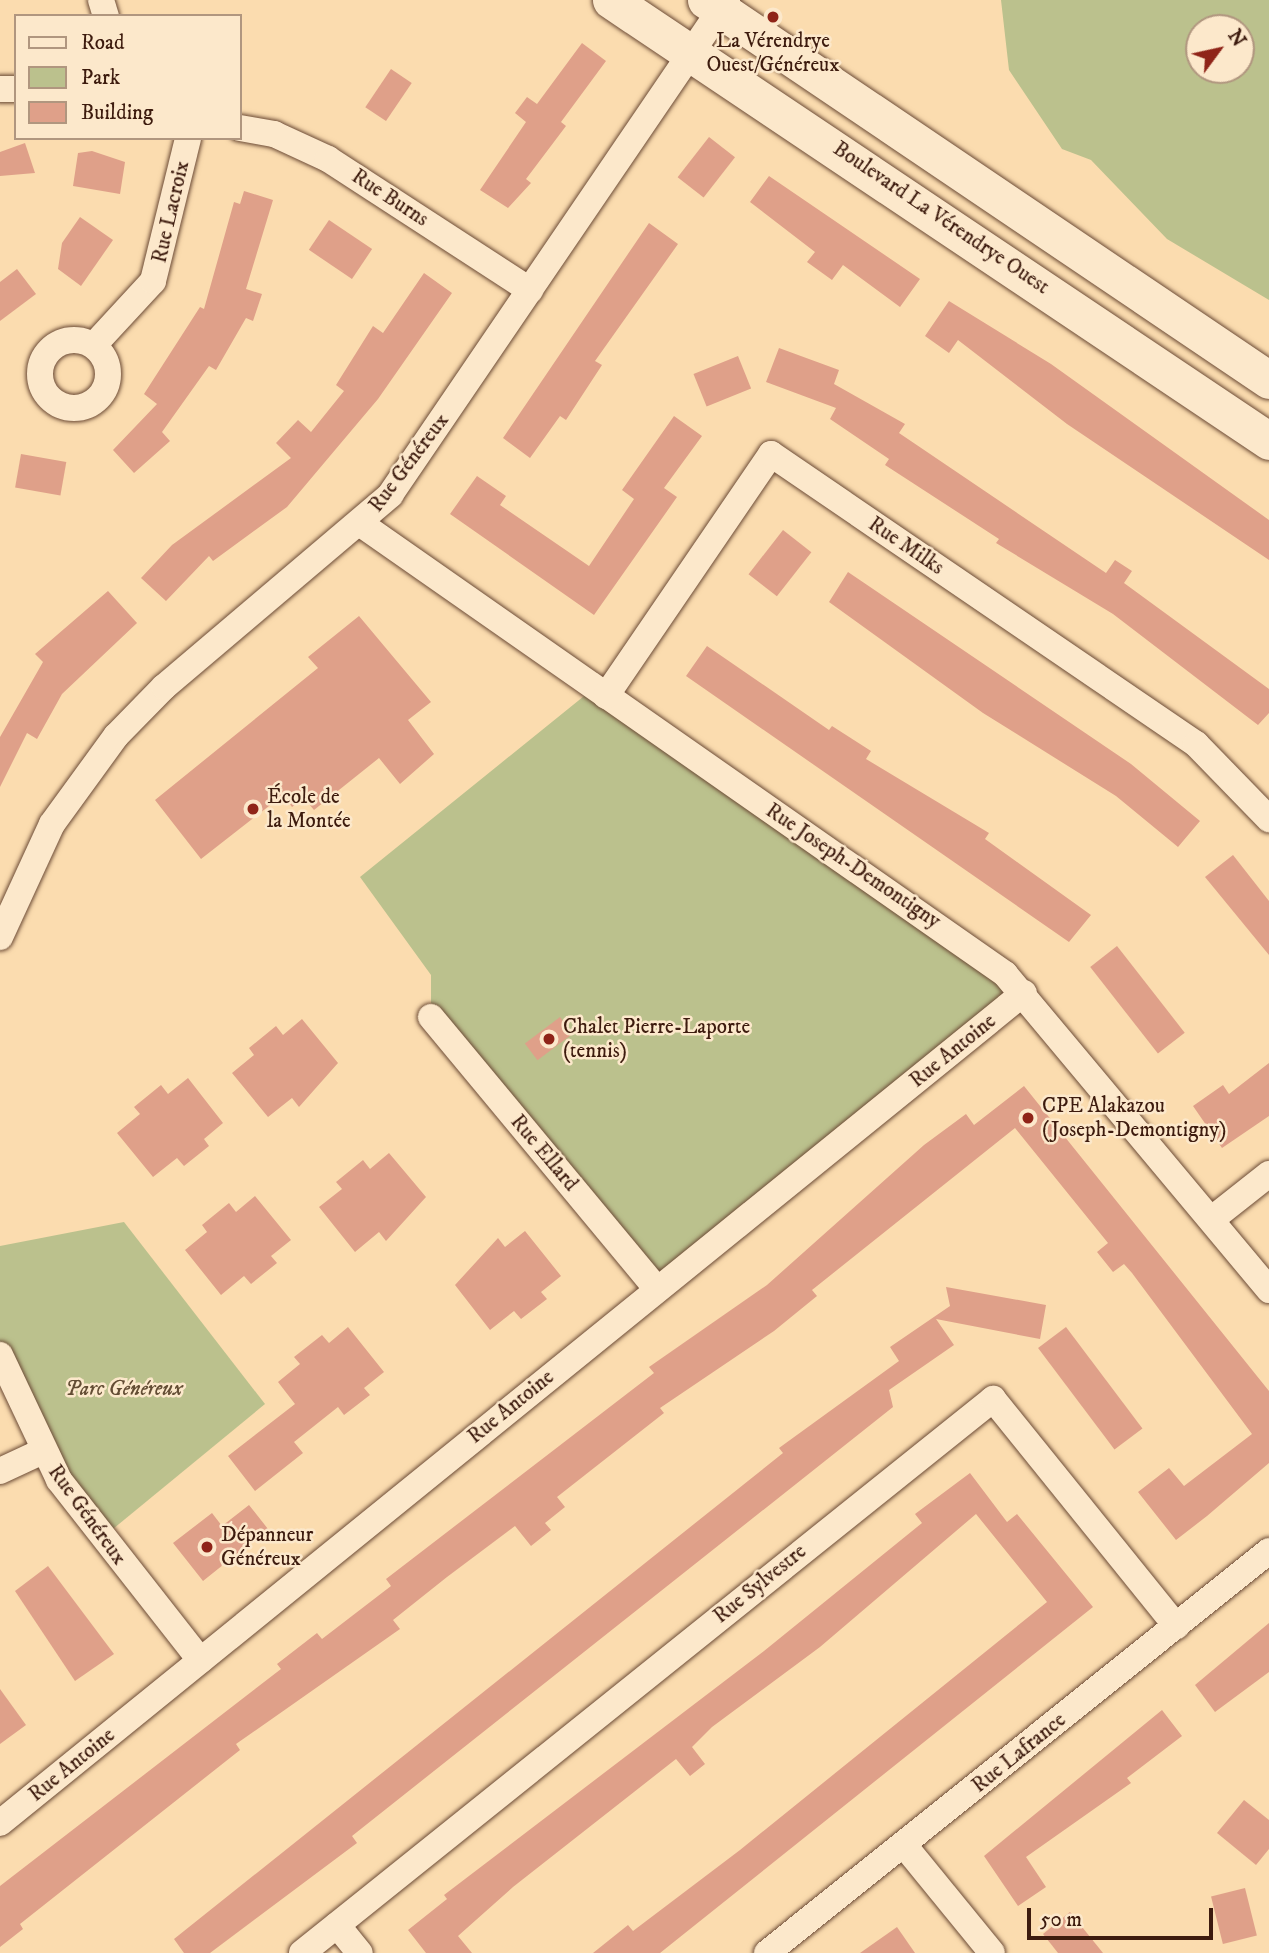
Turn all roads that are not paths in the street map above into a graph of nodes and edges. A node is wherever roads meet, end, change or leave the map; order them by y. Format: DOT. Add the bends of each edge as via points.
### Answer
graph roads {
  1 [pos="611,0"];
  2 [pos="718,3"];
  3 [pos="691,49"];
  4 [pos="242,128"];
  5 [pos="188,140"];
  6 [pos="530,290"];
  7 [pos="94,345"];
  8 [pos="1269,380"];
  9 [pos="1269,440"];
  10 [pos="361,524"];
  11 [pos="606,696"];
  12 [pos="1269,818"];
  13 [pos="0,937"];
  14 [pos="1024,993"];
  15 [pos="432,1017"];
  16 [pos="1269,1174"];
  17 [pos="1212,1219"];
  18 [pos="657,1289"];
  19 [pos="1269,1290"];
  20 [pos="0,1355"];
  21 [pos="41,1452"];
  22 [pos="0,1471"];
  23 [pos="1269,1550"];
  24 [pos="1176,1626"];
  25 [pos="200,1660"];
  26 [pos="0,1823"];
  27 [pos="904,1845"];
  28 [pos="337,1925"];
  29 [pos="302,1953"];
  30 [pos="360,1953"];
  31 [pos="767,1953"];
  32 [pos="992,1953"];
  1 -- 3 [label="main road, Boulevard La Vérendrye Ouest"];
  2 -- 3 [label="street, Rue Généreux"];
  2 -- 8 [label="main road"];
  3 -- 6 [label="street, Rue Généreux"];
  3 -- 9 [label="main road, Boulevard La Vérendrye Ouest"];
  4 -- 6 [label="street, Rue Burns" via="274,134 328,159"];
  5 -- 7 [label="street, Rue Lacroix" via="153,281"];
  6 -- 10 [label="street, Rue Généreux" via="417,459"];
  10 -- 11 [label="street, Rue Joseph-Demontigny"];
  10 -- 13 [label="street, Rue Généreux" via="196,659 116,736 52,824"];
  11 -- 12 [label="street, Rue Milks" via="771,454 1196,744"];
  11 -- 14 [label="street, Rue Joseph-Demontigny" via="960,939"];
  14 -- 17 [label="street, Rue Joseph-Demontigny"];
  14 -- 18 [label="street, Rue Antoine"];
  15 -- 18 [label="street, Rue Ellard"];
  16 -- 17 [label="street"];
  17 -- 19 [label="street, Rue Joseph-Demontigny"];
  18 -- 25 [label="street, Rue Antoine"];
  20 -- 21 [label="street, Rue Généreux"];
  21 -- 22 [label="street"];
  21 -- 25 [label="street, Rue Généreux"];
  23 -- 24 [label="street, Rue Lafrance"];
  24 -- 27 [label="street, Rue Lafrance"];
  24 -- 28 [label="street, Rue Sylvestre" via="993,1399"];
  25 -- 26 [label="street, Rue Antoine"];
  27 -- 31 [label="street, Rue Lafrance"];
  27 -- 32 [label="street"];
  28 -- 29 [label="street, Rue Sylvestre"];
  28 -- 30 [label="street"];
}
